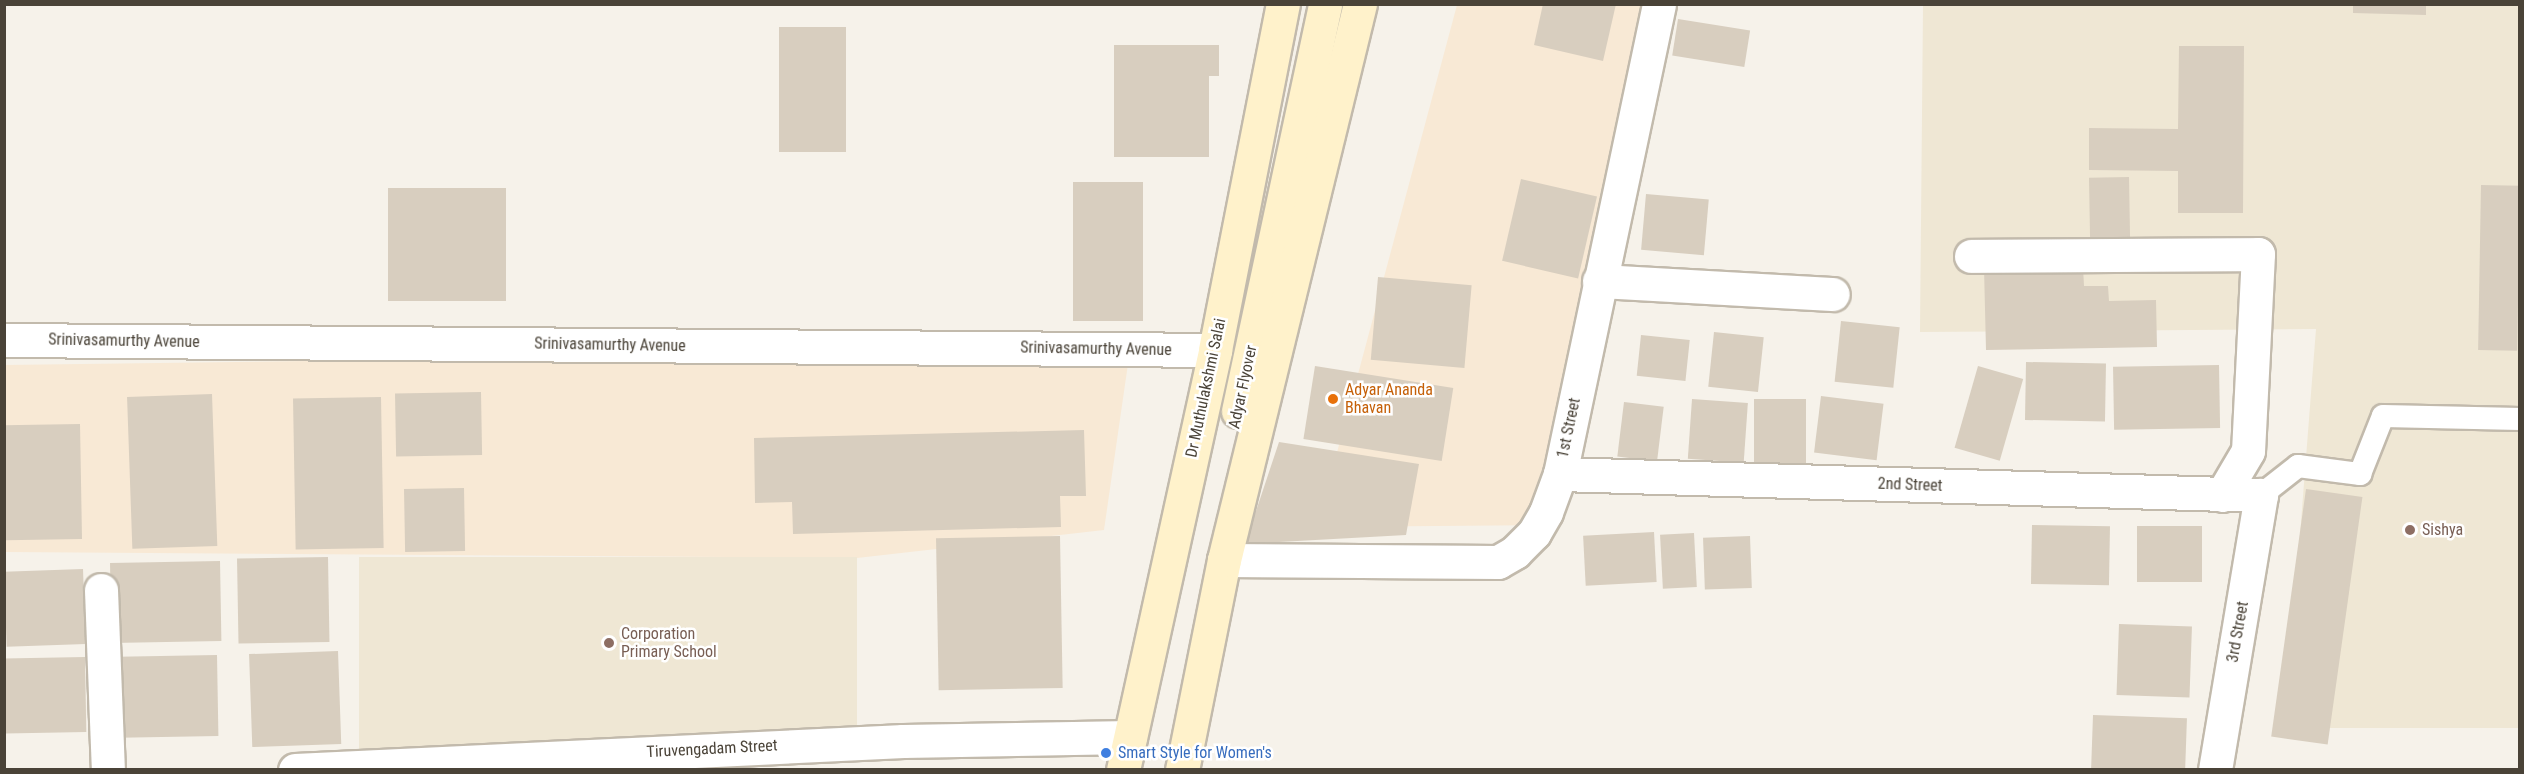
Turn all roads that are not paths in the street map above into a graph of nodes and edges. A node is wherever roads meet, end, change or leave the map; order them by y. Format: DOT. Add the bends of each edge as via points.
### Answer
graph roads {
  1 [pos="1283,4"];
  2 [pos="1325,4"];
  3 [pos="1360,4"];
  4 [pos="1659,4"];
  5 [pos="1971,256"];
  6 [pos="1599,282"];
  7 [pos="1833,294"];
  8 [pos="4,340"];
  9 [pos="1215,350"];
  10 [pos="2520,419"];
  11 [pos="1560,474"];
  12 [pos="2222,495"];
  13 [pos="2261,495"];
  14 [pos="1224,560"];
  15 [pos="101,590"];
  16 [pos="1130,737"];
  17 [pos="420,766"];
  18 [pos="108,770"];
  19 [pos="295,770"];
  20 [pos="1123,770"];
  21 [pos="1162,770"];
  22 [pos="1182,770"];
  23 [pos="2215,770"];
  1 -- 9 [label="main road, Dr Muthulakshmi Salai"];
  2 -- 21 [label="main road, Adyar Flyover"];
  3 -- 14 [label="main road"];
  4 -- 6 [label="street, 1st Street"];
  5 -- 12 [label="street" via="2258,254 2248,452"];
  6 -- 7 [label="street"];
  6 -- 11 [label="street, 1st Street"];
  8 -- 9 [label="street, Srinivasamurthy Avenue"];
  9 -- 16 [label="main road, Dr Muthulakshmi Salai"];
  10 -- 13 [label="lane" via="2383,416 2360,474 2298,466"];
  11 -- 12 [label="street, 2nd Street"];
  11 -- 14 [label="street, 1st Street" via="1534,533 1498,562"];
  12 -- 13 [label="street, 2nd Street"];
  13 -- 23 [label="street, 3rd Street"];
  14 -- 22 [label="main road"];
  15 -- 18 [label="street"];
  16 -- 17 [label="street, Tiruvengadam Street" via="903,741"];
  16 -- 20 [label="main road, Dr Muthulakshmi Salai"];
  17 -- 19 [label="street, Tiruvengadam Street"];
}
